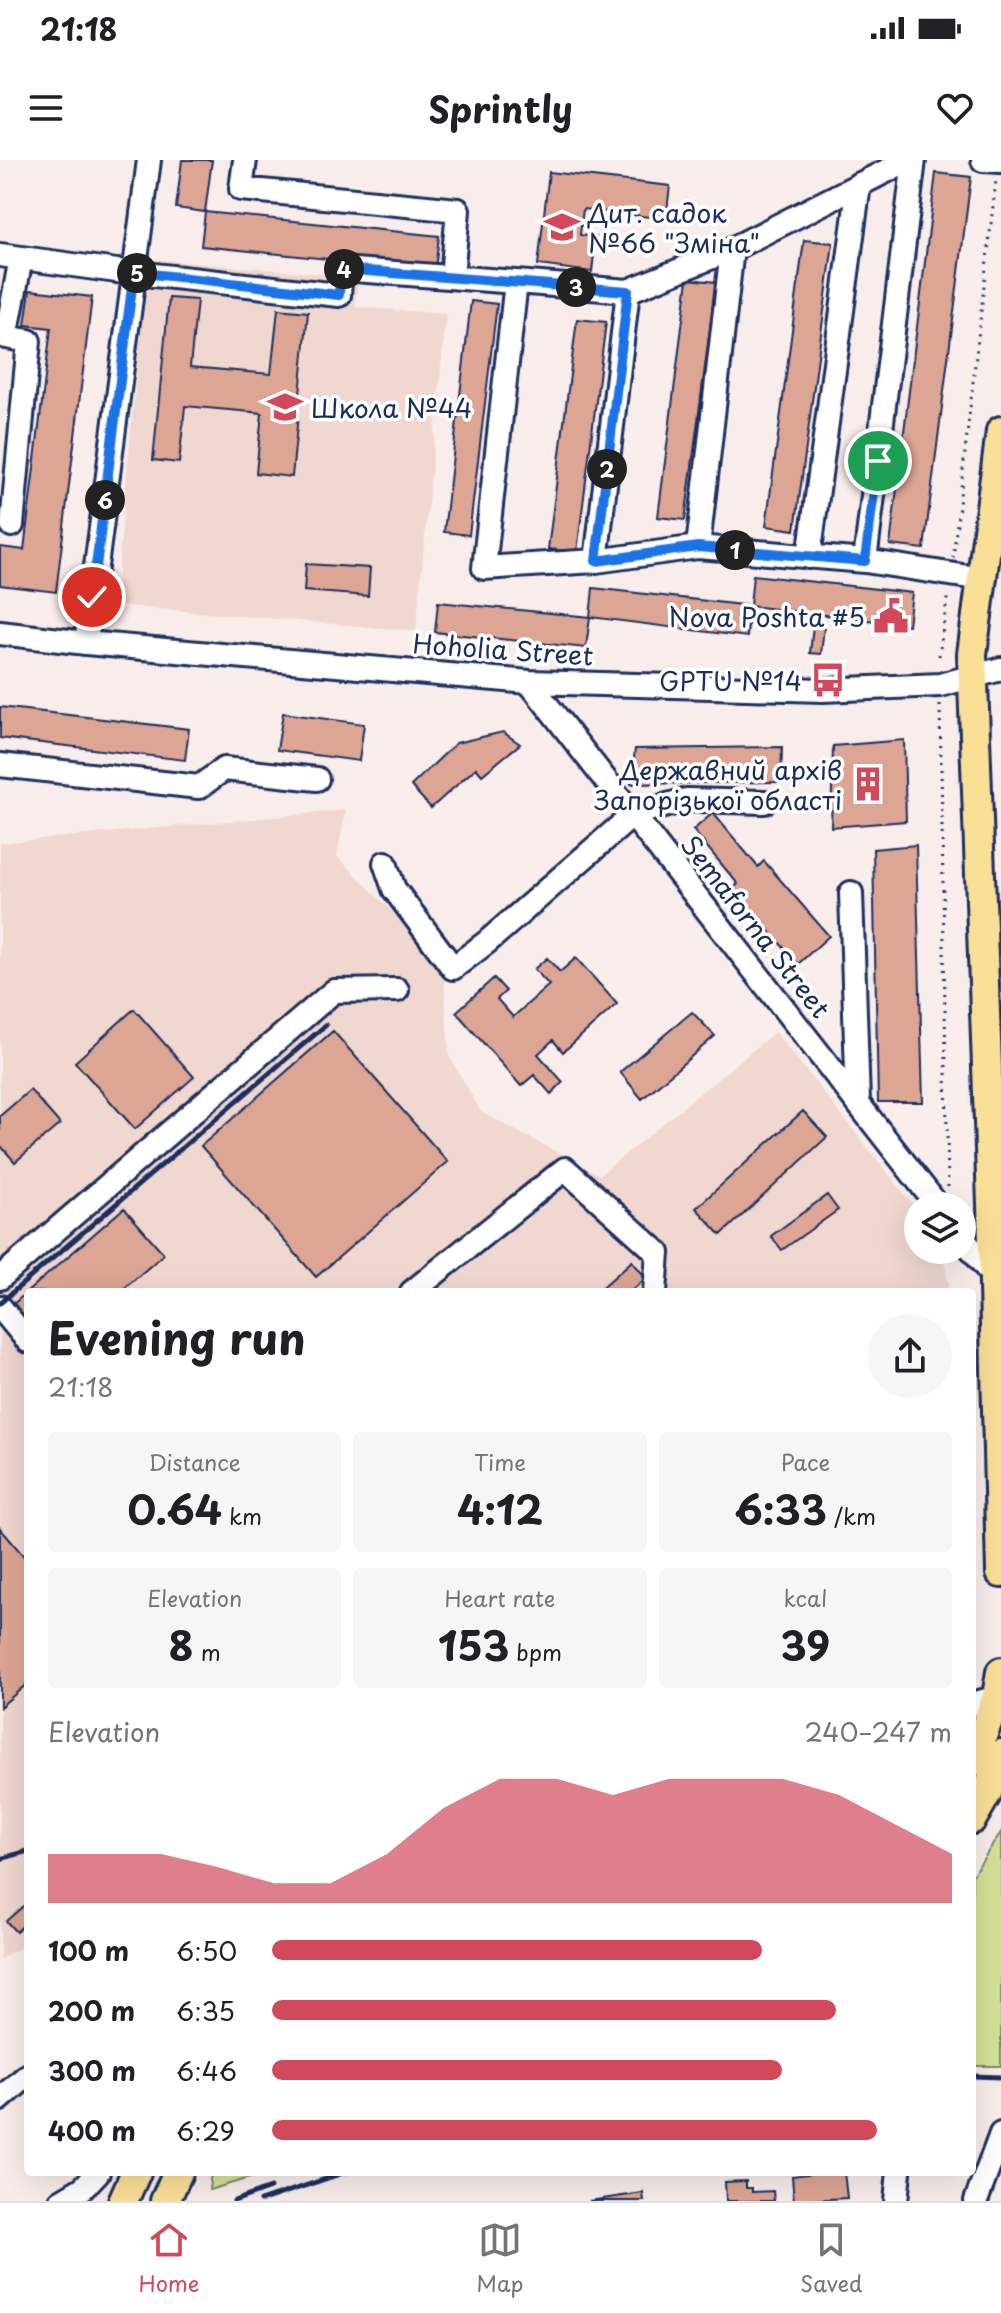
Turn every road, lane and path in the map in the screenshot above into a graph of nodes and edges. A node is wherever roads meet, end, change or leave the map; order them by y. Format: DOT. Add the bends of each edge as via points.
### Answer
graph roads {
  1 [pos="149,160"];
  2 [pos="245,160"];
  3 [pos="908,160"];
  4 [pos="914,160"];
  5 [pos="983,160"];
  6 [pos="1000,161"];
  7 [pos="859,184"];
  8 [pos="732,249"];
  9 [pos="10,256"];
  10 [pos="134,272"];
  11 [pos="452,277"];
  12 [pos="516,282"];
  13 [pos="628,291"];
  14 [pos="1000,449"];
  15 [pos="12,525"];
  16 [pos="698,547"];
  17 [pos="809,557"];
  18 [pos="596,561"];
  19 [pos="865,561"];
  20 [pos="951,575"];
  21 [pos="982,579"];
  22 [pos="0,633"];
  23 [pos="86,643"];
  24 [pos="939,656"];
  25 [pos="1001,669"];
  26 [pos="973,676"];
  27 [pos="529,682"];
  28 [pos="940,705"];
  29 [pos="0,765"];
  30 [pos="317,779"];
  31 [pos="764,802"];
  32 [pos="634,814"];
  33 [pos="385,863"];
  34 [pos="851,893"];
  35 [pos="992,946"];
  36 [pos="397,990"];
  37 [pos="858,1103"];
  38 [pos="937,1192"];
  39 [pos="943,1192"];
  40 [pos="996,1204"];
  41 [pos="976,1255"];
  42 [pos="992,1275"];
  43 [pos="0,1278"];
  44 [pos="417,1288"];
  45 [pos="655,1288"];
  46 [pos="0,1307"];
  47 [pos="24,1336"];
  48 [pos="999,1446"];
  49 [pos="1001,1573"];
  50 [pos="990,1691"];
  51 [pos="1001,1727"];
  52 [pos="976,1746"];
  53 [pos="1001,1754"];
  54 [pos="976,1812"];
  55 [pos="24,2078"];
  56 [pos="0,2099"];
  57 [pos="1001,2134"];
  58 [pos="94,2176"];
  59 [pos="134,2176"];
  60 [pos="176,2176"];
  61 [pos="899,2176"];
  62 [pos="61,2201"];
  63 [pos="123,2201"];
  64 [pos="165,2201"];
  65 [pos="896,2201"];
  66 [pos="976,2201"];
  1 -- 10 [label="street"];
  2 -- 11 [label="street" via="241,189 458,210"];
  3 -- 7 [label="street"];
  4 -- 19 [label="street"];
  5 -- 6 [label="street"];
  6 -- 20 [label="path"];
  7 -- 8 [label="street"];
  7 -- 17 [label="street"];
  8 -- 13 [label="street"];
  8 -- 16 [label="street"];
  9 -- 10 [label="street"];
  9 -- 15 [label="street" via="6,337 29,341"];
  10 -- 11 [label="street" via="339,295 341,269"];
  10 -- 23 [label="street"];
  11 -- 12 [label="street"];
  12 -- 13 [label="street"];
  12 -- 18 [label="street" via="484,568"];
  13 -- 18 [label="street"];
  14 -- 21 [label="main road"];
  16 -- 17 [label="street"];
  16 -- 18 [label="street"];
  17 -- 19 [label="street"];
  19 -- 20 [label="street"];
  20 -- 21 [label="street"];
  20 -- 24 [label="path"];
  21 -- 26 [label="main road"];
  22 -- 23 [label="street, Hoholia Street"];
  23 -- 27 [label="street, Hoholia Street"];
  25 -- 26 [label="street, Hoholia Street"];
  26 -- 27 [label="street, Hoholia Street" via="940,685 823,690"];
  26 -- 35 [label="main road"];
  27 -- 32 [label="street, Semaforna Street"];
  28 -- 39 [label="path"];
  29 -- 30 [label="street" via="199,787 224,769"];
  31 -- 32 [label="street" via="686,800"];
  32 -- 33 [label="street" via="453,968 394,889"];
  32 -- 37 [label="street, Semaforna Street"];
  34 -- 37 [label="street"];
  35 -- 40 [label="main road"];
  36 -- 43 [label="street" via="334,991"];
  37 -- 38 [label="street, Semaforna Street"];
  40 -- 42 [label="main road"];
  41 -- 42 [label="street"];
  42 -- 48 [label="main road"];
  44 -- 45 [label="street" via="565,1169 658,1253"];
  46 -- 47 [label="street"];
  48 -- 49 [label="main road"];
  50 -- 51 [label="main road"];
  50 -- 52 [label="main road"];
  53 -- 54 [label="main road"];
  55 -- 56 [label="street"];
  57 -- 66 [label="street"];
  58 -- 62 [label="street"];
  59 -- 63 [label="main road"];
  60 -- 64 [label="main road"];
  61 -- 65 [label="street"];
}
